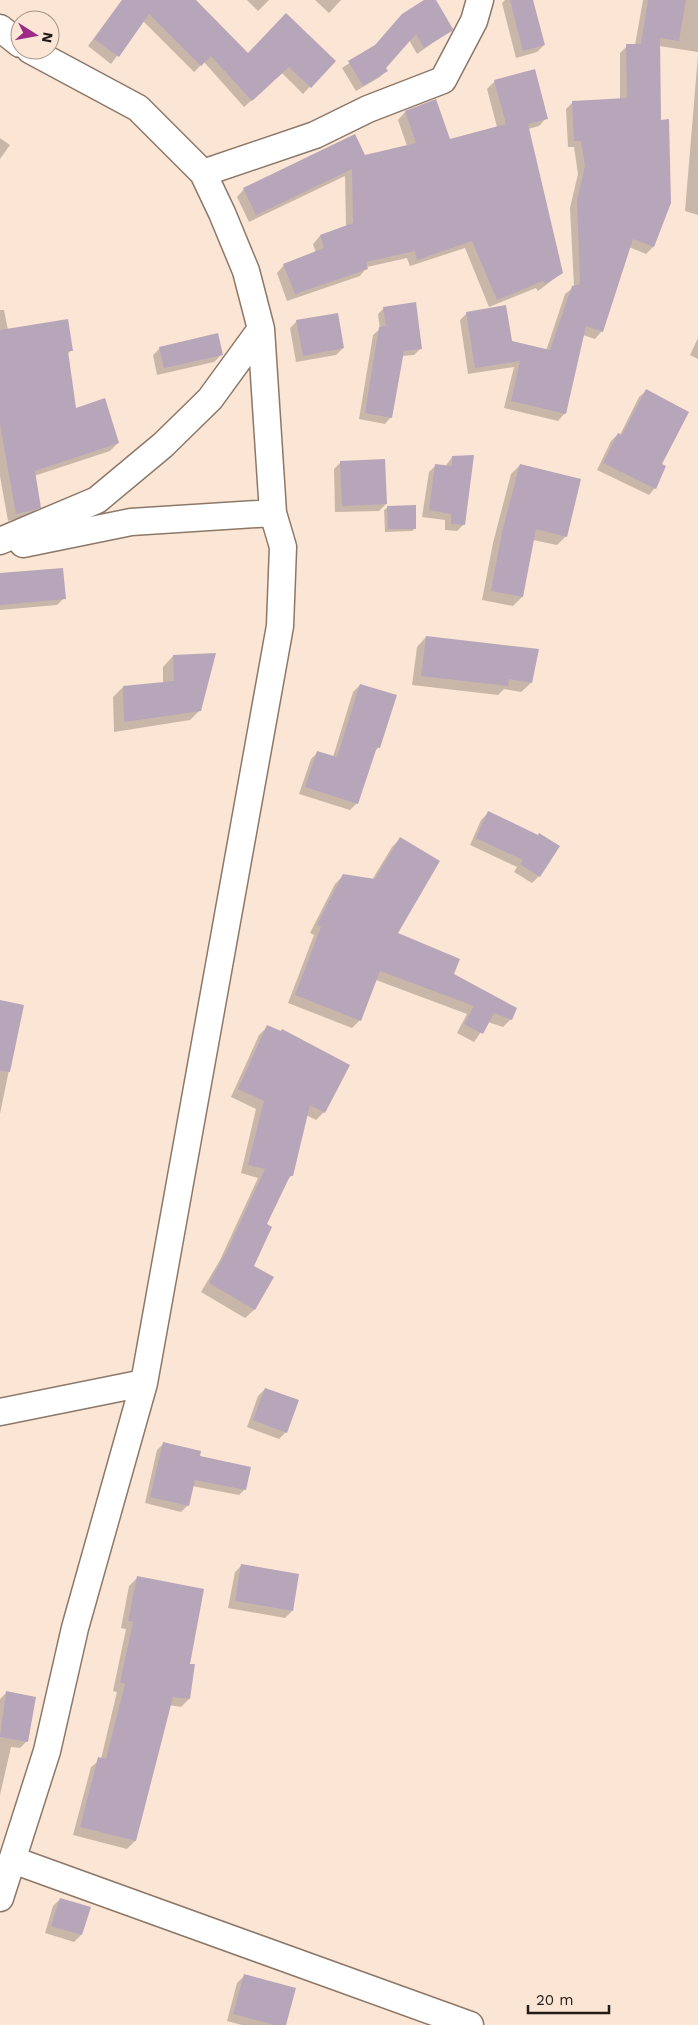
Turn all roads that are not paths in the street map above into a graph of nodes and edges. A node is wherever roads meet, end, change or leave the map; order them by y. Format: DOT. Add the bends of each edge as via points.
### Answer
graph roads {
  1 [pos="480,0"];
  2 [pos="0,28"];
  3 [pos="10,36"];
  4 [pos="49,60"];
  5 [pos="203,173"];
  6 [pos="261,329"];
  7 [pos="273,513"];
  8 [pos="0,541"];
  9 [pos="0,548"];
  10 [pos="144,1382"];
  11 [pos="0,1412"];
  12 [pos="14,1860"];
  13 [pos="0,1898"];
  14 [pos="470,2025"];
  1 -- 5 [label="street" via="474,21 444,80 368,109 315,135"];
  2 -- 3 [label="street"];
  4 -- 5 [label="street" via="138,108"];
  5 -- 6 [label="street" via="246,271"];
  6 -- 7 [label="street"];
  6 -- 8 [label="street" via="210,399 163,446 97,500"];
  7 -- 9 [label="street" via="131,522"];
  7 -- 10 [label="street" via="283,547 280,626"];
  10 -- 11 [label="street"];
  10 -- 12 [label="street" via="75,1628 47,1751"];
  12 -- 13 [label="street"];
  12 -- 14 [label="street"];
}
